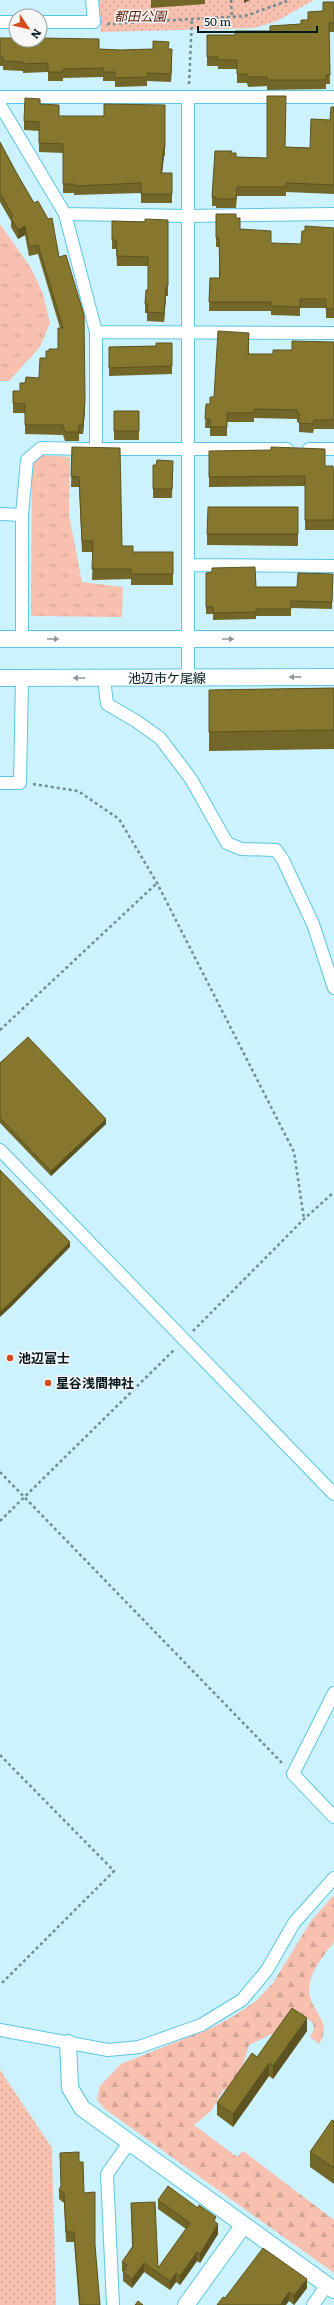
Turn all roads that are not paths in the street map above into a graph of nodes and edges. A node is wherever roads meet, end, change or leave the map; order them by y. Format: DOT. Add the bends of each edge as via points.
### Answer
graph roads {
  1 [pos="92,0"];
  2 [pos="48,22"];
  3 [pos="188,95"];
  4 [pos="0,97"];
  5 [pos="334,97"];
  6 [pos="0,104"];
  7 [pos="65,214"];
  8 [pos="334,214"];
  9 [pos="188,216"];
  10 [pos="188,331"];
  11 [pos="96,332"];
  12 [pos="334,333"];
  13 [pos="96,449"];
  14 [pos="188,449"];
  15 [pos="334,449"];
  16 [pos="0,514"];
  17 [pos="22,515"];
  18 [pos="189,565"];
  19 [pos="334,566"];
  20 [pos="0,639"];
  21 [pos="22,639"];
  22 [pos="188,639"];
  23 [pos="334,639"];
  24 [pos="334,677"];
  25 [pos="0,678"];
  26 [pos="22,678"];
  27 [pos="104,678"];
  28 [pos="188,679"];
  29 [pos="0,783"];
  30 [pos="334,988"];
  31 [pos="0,1150"];
  32 [pos="333,1491"];
  33 [pos="334,1693"];
  34 [pos="334,1817"];
  35 [pos="334,1878"];
  36 [pos="0,2030"];
  37 [pos="68,2043"];
  38 [pos="129,2144"];
  39 [pos="243,2226"];
  40 [pos="330,2288"];
  41 [pos="113,2305"];
  42 [pos="186,2305"];
  43 [pos="313,2305"];
  1 -- 2 [label="street" via="94,22"];
  3 -- 4 [label="street"];
  3 -- 5 [label="street"];
  3 -- 9 [label="street"];
  6 -- 7 [label="street"];
  7 -- 9 [label="street"];
  7 -- 11 [label="street"];
  8 -- 9 [label="street"];
  9 -- 10 [label="street"];
  10 -- 11 [label="street"];
  10 -- 12 [label="street"];
  10 -- 14 [label="street"];
  11 -- 13 [label="street"];
  13 -- 14 [label="street"];
  13 -- 17 [label="street" via="41,448 26,460"];
  14 -- 15 [label="street"];
  14 -- 18 [label="street"];
  16 -- 17 [label="street"];
  17 -- 21 [label="street"];
  18 -- 19 [label="street"];
  18 -- 22 [label="street"];
  20 -- 21 [label="street"];
  21 -- 22 [label="street, one-way"];
  22 -- 23 [label="street, one-way"];
  22 -- 28 [label="street"];
  24 -- 28 [label="street, 池辺市ケ尾線, one-way"];
  25 -- 26 [label="street, 池辺市ケ尾線"];
  27 -- 26 [label="street, 池辺市ケ尾線, one-way"];
  26 -- 29 [label="street" via="20,783"];
  27 -- 28 [label="street, 池辺市ケ尾線"];
  27 -- 30 [label="street" via="106,704 136,720 160,738 191,780 227,843 240,849 276,850 313,924"];
  31 -- 32 [label="street" via="183,1341"];
  33 -- 34 [label="street" via="292,1774"];
  35 -- 37 [label="street" via="294,1923 267,1970 242,2000 201,2025 140,2047 108,2050"];
  36 -- 37 [label="street"];
  37 -- 38 [label="street" via="70,2088 82,2108"];
  38 -- 39 [label="street"];
  38 -- 41 [label="street" via="107,2174"];
  39 -- 40 [label="street"];
  39 -- 42 [label="street"];
  40 -- 43 [label="street"];
}
